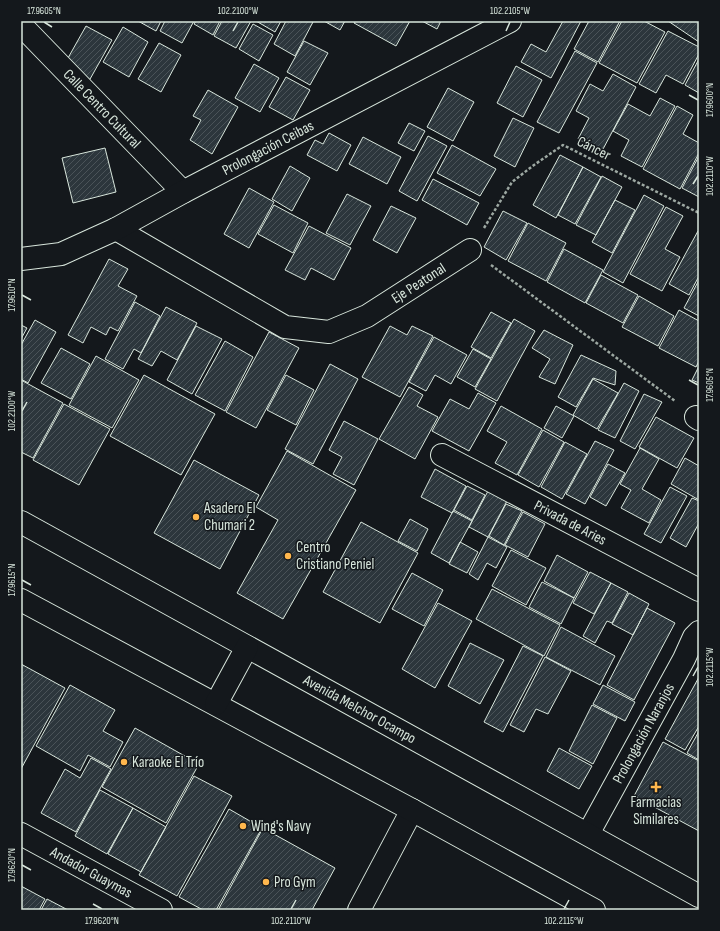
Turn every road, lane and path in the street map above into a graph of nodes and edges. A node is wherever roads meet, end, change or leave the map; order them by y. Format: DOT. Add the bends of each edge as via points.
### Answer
graph roads {
  1 [pos="510,21"];
  2 [pos="21,26"];
  3 [pos="182,192"];
  4 [pos="699,213"];
  5 [pos="116,229"];
  6 [pos="470,250"];
  7 [pos="21,258"];
  8 [pos="697,418"];
  9 [pos="442,455"];
  10 [pos="21,522"];
  11 [pos="699,590"];
  12 [pos="21,600"];
  13 [pos="699,632"];
  14 [pos="247,647"];
  15 [pos="216,704"];
  16 [pos="412,810"];
  17 [pos="21,834"];
  18 [pos="588,834"];
  19 [pos="699,896"];
  20 [pos="162,910"];
  21 [pos="359,910"];
  22 [pos="594,910"];
  1 -- 3 [label="street, Prolongación Ceibas"];
  2 -- 3 [label="street, Calle Centro Cultural"];
  3 -- 5 [label="street, Prolongación Ceibas"];
  4 -- 6 [label="path, Cáncer" via="563,145 512,182"];
  5 -- 6 [label="street, Eje Peatonal" via="285,327 329,332 367,316"];
  5 -- 7 [label="street, Prolongación Ceibas" via="60,254"];
  6 -- 8 [label="path"];
  9 -- 11 [label="street, Privada de Aries"];
  10 -- 14 [label="street, Avenida Melchor Ocampo"];
  12 -- 15 [label="street"];
  13 -- 18 [label="street, Prolongación Naranjos"];
  14 -- 15 [label="street"];
  14 -- 18 [label="street, Avenida Melchor Ocampo"];
  15 -- 16 [label="street"];
  16 -- 21 [label="street"];
  16 -- 22 [label="street"];
  17 -- 20 [label="street, Andador Guaymas"];
  18 -- 19 [label="street, Avenida Melchor Ocampo"];
}
